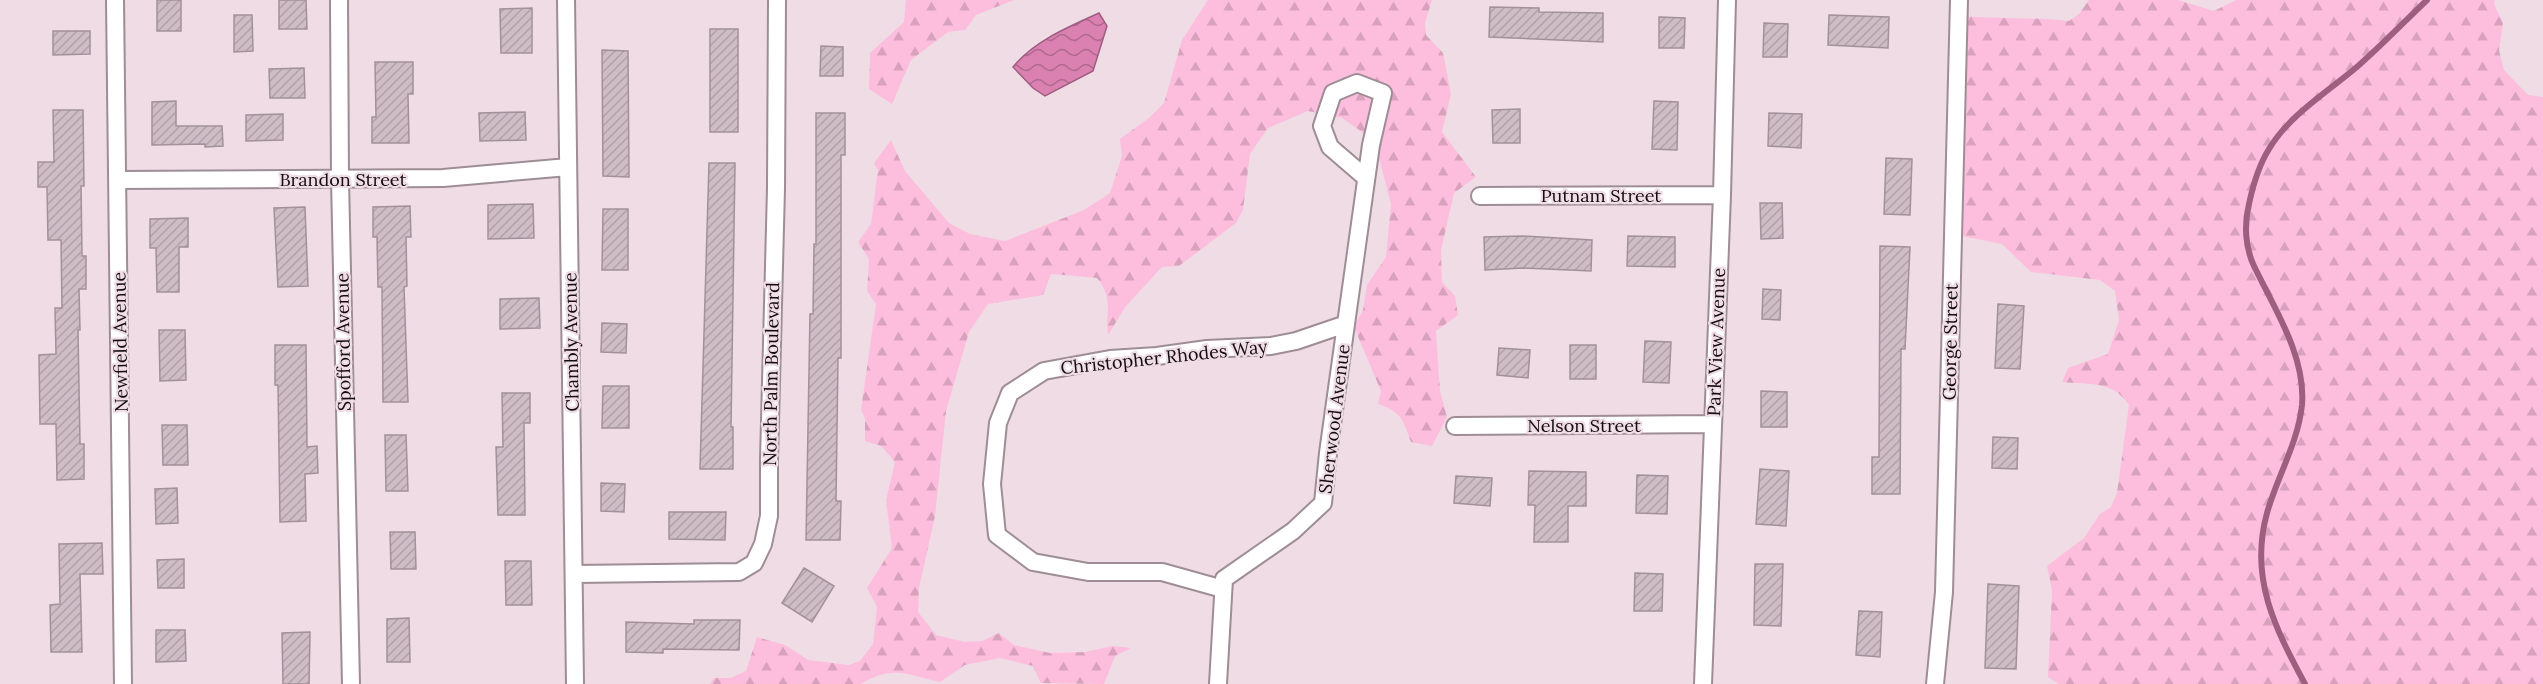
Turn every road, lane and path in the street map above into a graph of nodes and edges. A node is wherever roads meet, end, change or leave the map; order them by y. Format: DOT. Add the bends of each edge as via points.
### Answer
graph roads {
  1 [pos="115,0"];
  2 [pos="339,0"];
  3 [pos="566,0"];
  4 [pos="777,0"];
  5 [pos="1727,0"];
  6 [pos="1959,0"];
  7 [pos="568,167"];
  8 [pos="1366,177"];
  9 [pos="340,179"];
  10 [pos="118,180"];
  11 [pos="1722,195"];
  12 [pos="1480,196"];
  13 [pos="1346,324"];
  14 [pos="1713,424"];
  15 [pos="1455,426"];
  16 [pos="574,574"];
  17 [pos="1223,589"];
  18 [pos="123,684"];
  19 [pos="351,684"];
  20 [pos="575,684"];
  21 [pos="1218,684"];
  22 [pos="1703,684"];
  23 [pos="1935,684"];
  1 -- 10 [label="street, Newfield Avenue"];
  2 -- 9 [label="street, Spofford Avenue"];
  3 -- 7 [label="street, Chambly Avenue"];
  4 -- 16 [label="street, North Palm Boulevard" via="769,516 763,544 754,563 739,572"];
  5 -- 11 [label="street, Park View Avenue"];
  6 -- 23 [label="street, George Street" via="1944,592"];
  7 -- 9 [label="street, Brandon Street" via="443,178"];
  7 -- 16 [label="street, Chambly Avenue"];
  8 -- 8 [label="street, Sherwood Avenue" via="1383,93 1357,83 1333,93 1322,126 1330,147"];
  8 -- 13 [label="street, Sherwood Avenue"];
  9 -- 10 [label="street, Brandon Street"];
  9 -- 19 [label="street, Spofford Avenue"];
  10 -- 18 [label="street, Newfield Avenue"];
  11 -- 12 [label="street, Putnam Street"];
  11 -- 14 [label="street, Park View Avenue"];
  13 -- 17 [label="street, Sherwood Avenue" via="1323,503 1293,531 1224,579"];
  13 -- 17 [label="street, Christopher Rhodes Way" via="1270,346 1110,359 1044,370 1010,393 998,423 992,484 997,536 1033,562 1088,572 1162,572"];
  14 -- 15 [label="street, Nelson Street"];
  14 -- 22 [label="street, Park View Avenue"];
  16 -- 20 [label="street, Chambly Avenue"];
  17 -- 21 [label="street"];
}
